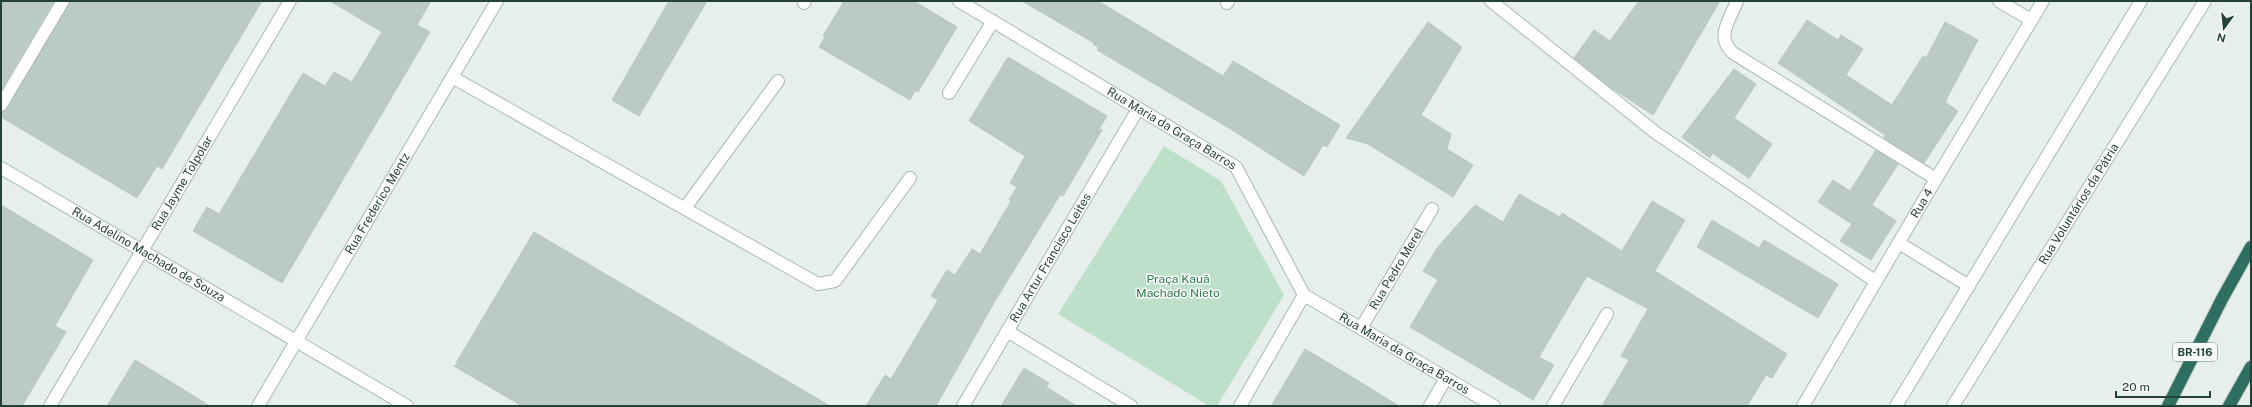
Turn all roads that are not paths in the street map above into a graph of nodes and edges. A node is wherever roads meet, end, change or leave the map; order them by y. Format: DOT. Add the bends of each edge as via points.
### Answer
graph roads {
  1 [pos="63,1"];
  2 [pos="290,1"];
  3 [pos="497,1"];
  4 [pos="959,1"];
  5 [pos="1491,1"];
  6 [pos="1737,1"];
  7 [pos="1999,1"];
  8 [pos="2043,1"];
  9 [pos="2141,1"];
  10 [pos="2205,1"];
  11 [pos="2031,20"];
  12 [pos="993,21"];
  13 [pos="452,77"];
  14 [pos="778,81"];
  15 [pos="949,93"];
  16 [pos="1,105"];
  17 [pos="1138,109"];
  18 [pos="1,168"];
  19 [pos="910,178"];
  20 [pos="1936,179"];
  21 [pos="685,208"];
  22 [pos="1432,209"];
  23 [pos="1899,243"];
  24 [pos="2251,247"];
  25 [pos="143,250"];
  26 [pos="1875,281"];
  27 [pos="1969,286"];
  28 [pos="1304,295"];
  29 [pos="1607,314"];
  30 [pos="1360,328"];
  31 [pos="1007,331"];
  32 [pos="297,341"];
  33 [pos="2251,367"];
  34 [pos="1446,378"];
  35 [pos="50,406"];
  36 [pos="258,406"];
  37 [pos="406,406"];
  38 [pos="963,406"];
  39 [pos="1131,406"];
  40 [pos="1240,406"];
  41 [pos="1430,406"];
  42 [pos="1494,406"];
  43 [pos="1553,406"];
  44 [pos="1803,406"];
  45 [pos="1896,406"];
  46 [pos="1953,406"];
  47 [pos="2168,406"];
  48 [pos="2229,406"];
  1 -- 16 [label="street"];
  2 -- 25 [label="street, Rua Jayme Tolpolar"];
  3 -- 13 [label="street, Rua Frederico Mentz"];
  4 -- 12 [label="street, Rua Maria da Graça Barros"];
  5 -- 26 [label="street" via="1656,133"];
  6 -- 20 [label="street" via="1723,36 1725,46"];
  7 -- 11 [label="street"];
  8 -- 11 [label="street, Rua 4"];
  9 -- 27 [label="street"];
  10 -- 46 [label="street, Rua Voluntários da Pátria"];
  11 -- 20 [label="street, Rua 4"];
  12 -- 15 [label="street"];
  12 -- 17 [label="street, Rua Maria da Graça Barros"];
  13 -- 21 [label="street"];
  13 -- 32 [label="street, Rua Frederico Mentz"];
  14 -- 21 [label="street"];
  17 -- 28 [label="street, Rua Maria da Graça Barros" via="1236,167"];
  17 -- 31 [label="street, Rua Artur Francisco Leites"];
  18 -- 25 [label="street, Rua Adelino Machado de Souza"];
  19 -- 21 [label="street" via="835,282 818,284"];
  20 -- 23 [label="street, Rua 4"];
  22 -- 30 [label="street, Rua Pedro Merel"];
  23 -- 26 [label="street, Rua 4"];
  23 -- 27 [label="street"];
  24 -- 47 [label="highway, BR-116"];
  25 -- 32 [label="street, Rua Adelino Machado de Souza"];
  25 -- 35 [label="street, Rua Jayme Tolpolar"];
  26 -- 44 [label="street, Rua 4"];
  27 -- 45 [label="street"];
  28 -- 30 [label="street, Rua Maria da Graça Barros"];
  28 -- 40 [label="street"];
  29 -- 43 [label="street"];
  30 -- 34 [label="street, Rua Maria da Graça Barros"];
  31 -- 38 [label="street, Rua Artur Francisco Leites"];
  31 -- 39 [label="street"];
  32 -- 36 [label="street, Rua Frederico Mentz"];
  32 -- 37 [label="street, Rua Adelino Machado de Souza"];
  33 -- 48 [label="highway"];
  34 -- 41 [label="street"];
  34 -- 42 [label="street, Rua Maria da Graça Barros"];
}
